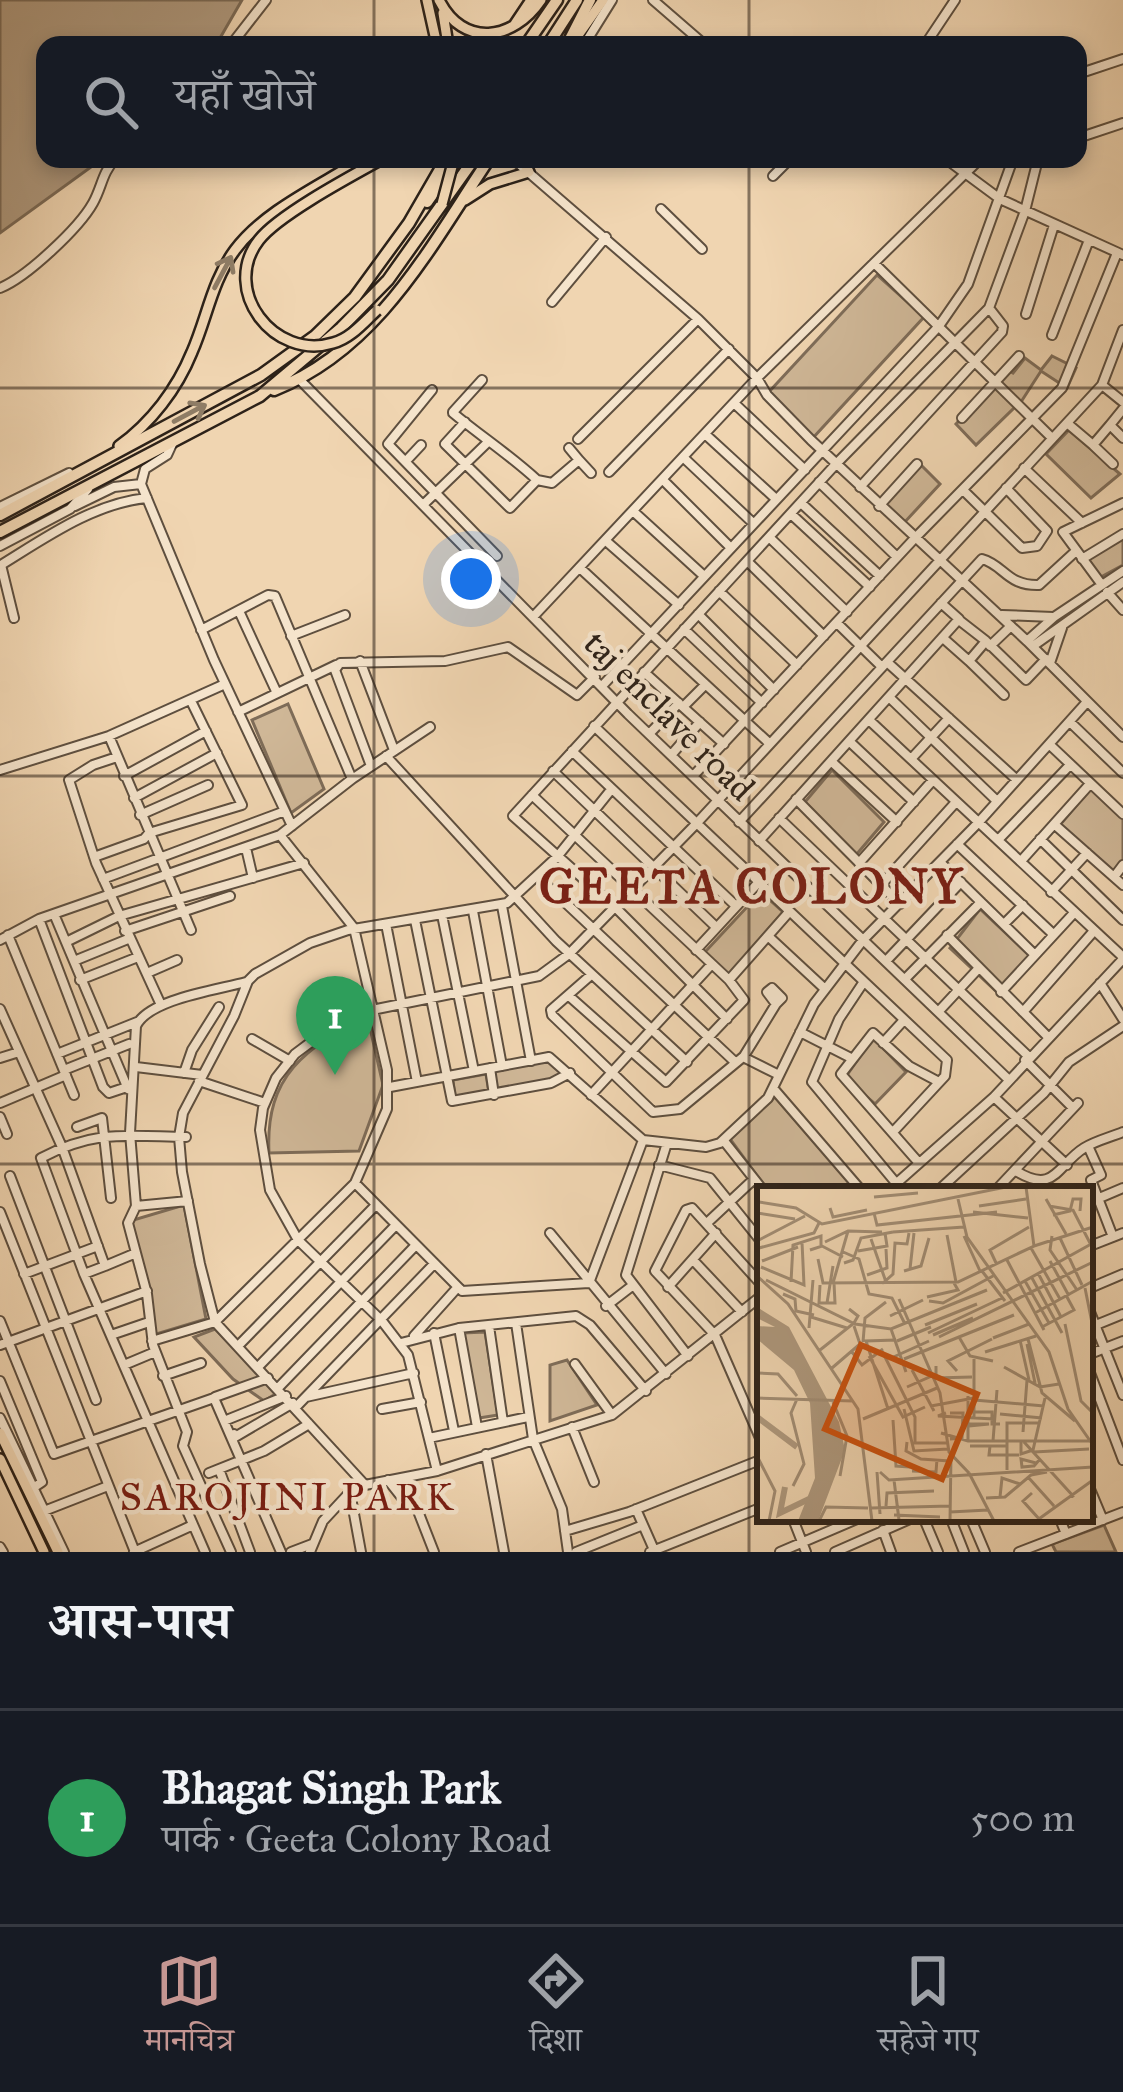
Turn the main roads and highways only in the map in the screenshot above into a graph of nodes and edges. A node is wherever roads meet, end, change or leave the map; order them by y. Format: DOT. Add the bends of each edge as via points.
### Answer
graph roads {
  1 [pos="427,0"];
  2 [pos="531,0"];
  3 [pos="541,0"];
  4 [pos="557,0"];
  5 [pos="577,0"];
  6 [pos="590,0"];
  7 [pos="607,0"];
  8 [pos="441,4"];
  9 [pos="512,28"];
  10 [pos="435,36"];
  11 [pos="446,36"];
  12 [pos="532,36"];
  13 [pos="554,36"];
  14 [pos="573,36"];
  15 [pos="576,36"];
  16 [pos="348,168"];
  17 [pos="367,168"];
  18 [pos="447,168"];
  19 [pos="451,168"];
  20 [pos="468,168"];
  21 [pos="481,168"];
  22 [pos="482,168"];
  23 [pos="527,168"];
  24 [pos="442,204"];
  25 [pos="460,204"];
  26 [pos="260,396"];
  27 [pos="96,463"];
  28 [pos="4,510"];
  29 [pos="0,532"];
  30 [pos="0,1432"];
  31 [pos="0,1459"];
  32 [pos="44,1552"];
  33 [pos="61,1552"];
  1 -- 10 [label="main road"];
  2 -- 9 [label="main road"];
  3 -- 9 [label="main road"];
  4 -- 12 [label="highway"];
  5 -- 13 [label="highway"];
  6 -- 14 [label="highway"];
  7 -- 15 [label="main road"];
  8 -- 9 [label="main road" via="475,34"];
  8 -- 11 [label="main road"];
  27 -- 16 [label="main road, one-way, bridge" via="154,414 191,355 214,287 241,242"];
  17 -- 21 [label="main road, bridge" via="256,245 250,298 278,337 310,346 351,335 409,271"];
  27 -- 18 [label="highway, one-way" via="261,375 315,336 355,297"];
  19 -- 24 [label="main road, bridge"];
  20 -- 24 [label="highway"];
  22 -- 25 [label="highway"];
  23 -- 25 [label="main road" via="531,174 490,184"];
  24 -- 26 [label="highway" via="364,305"];
  25 -- 26 [label="highway" via="344,351"];
  26 -- 29 [label="highway" via="67,504"];
  27 -- 28 [label="highway"];
  30 -- 33 [label="main road"];
  31 -- 32 [label="main road"];
}
